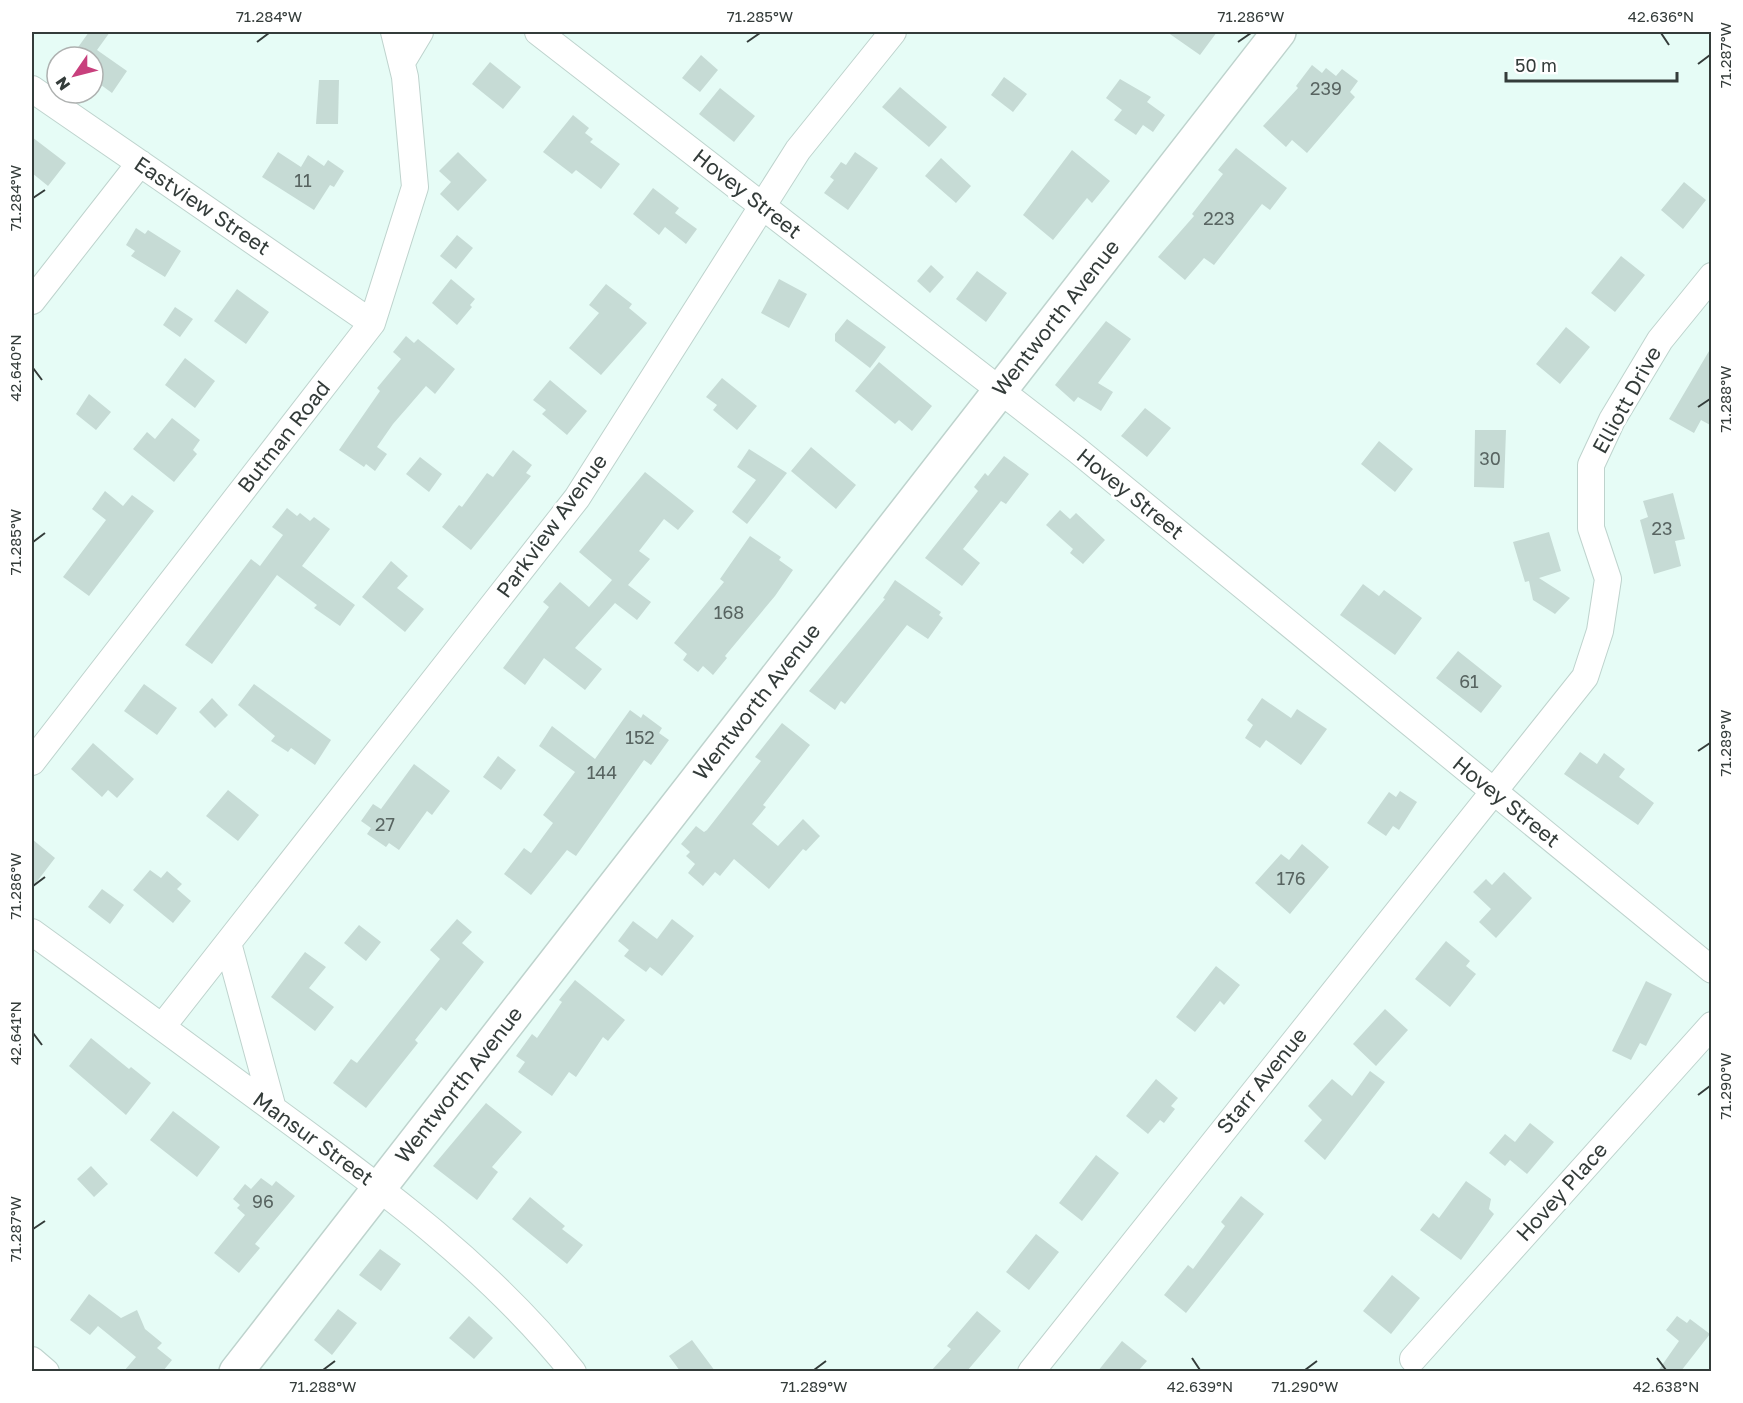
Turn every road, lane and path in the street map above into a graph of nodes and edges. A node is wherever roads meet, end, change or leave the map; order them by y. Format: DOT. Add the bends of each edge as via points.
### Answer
graph roads {
  1 [pos="394,32"];
  2 [pos="420,32"];
  3 [pos="538,32"];
  4 [pos="893,32"];
  5 [pos="1279,32"];
  6 [pos="402,62"];
  7 [pos="32,89"];
  8 [pos="140,164"];
  9 [pos="763,206"];
  10 [pos="1712,276"];
  11 [pos="32,301"];
  12 [pos="372,323"];
  13 [pos="999,390"];
  14 [pos="32,762"];
  15 [pos="1493,791"];
  16 [pos="32,932"];
  17 [pos="228,943"];
  18 [pos="1712,970"];
  19 [pos="1712,1025"];
  20 [pos="162,1027"];
  21 [pos="273,1109"];
  22 [pos="380,1187"];
  23 [pos="32,1359"];
  24 [pos="1413,1359"];
  25 [pos="46,1371"];
  26 [pos="236,1371"];
  27 [pos="573,1371"];
  28 [pos="1032,1371"];
  1 -- 6 [label="street, Butman Road"];
  2 -- 6 [label="street"];
  3 -- 9 [label="street, Hovey Street"];
  4 -- 9 [label="street, Parkview Avenue" via="798,150"];
  5 -- 13 [label="street, Wentworth Avenue"];
  6 -- 12 [label="street, Butman Road" via="415,187"];
  7 -- 8 [label="street, Eastview Street"];
  8 -- 11 [label="street"];
  8 -- 12 [label="street, Eastview Street"];
  9 -- 13 [label="street, Hovey Street"];
  9 -- 17 [label="street, Parkview Avenue" via="577,498"];
  10 -- 15 [label="street, Elliott Drive" via="1660,340 1612,420 1591,465 1591,528 1608,579 1600,631 1585,677"];
  12 -- 14 [label="street, Butman Road"];
  13 -- 15 [label="street, Hovey Street"];
  13 -- 22 [label="street, Wentworth Avenue"];
  15 -- 18 [label="street, Hovey Street"];
  15 -- 28 [label="street, Starr Avenue"];
  16 -- 20 [label="street, Mansur Street"];
  17 -- 20 [label="street, Parkview Avenue"];
  17 -- 21 [label="street"];
  19 -- 24 [label="street, Hovey Place"];
  20 -- 21 [label="street, Mansur Street"];
  21 -- 22 [label="street, Mansur Street"];
  22 -- 26 [label="street, Wentworth Avenue"];
  22 -- 27 [label="street, Mansur Street" via="480,1271"];
  23 -- 25 [label="street"];
}
